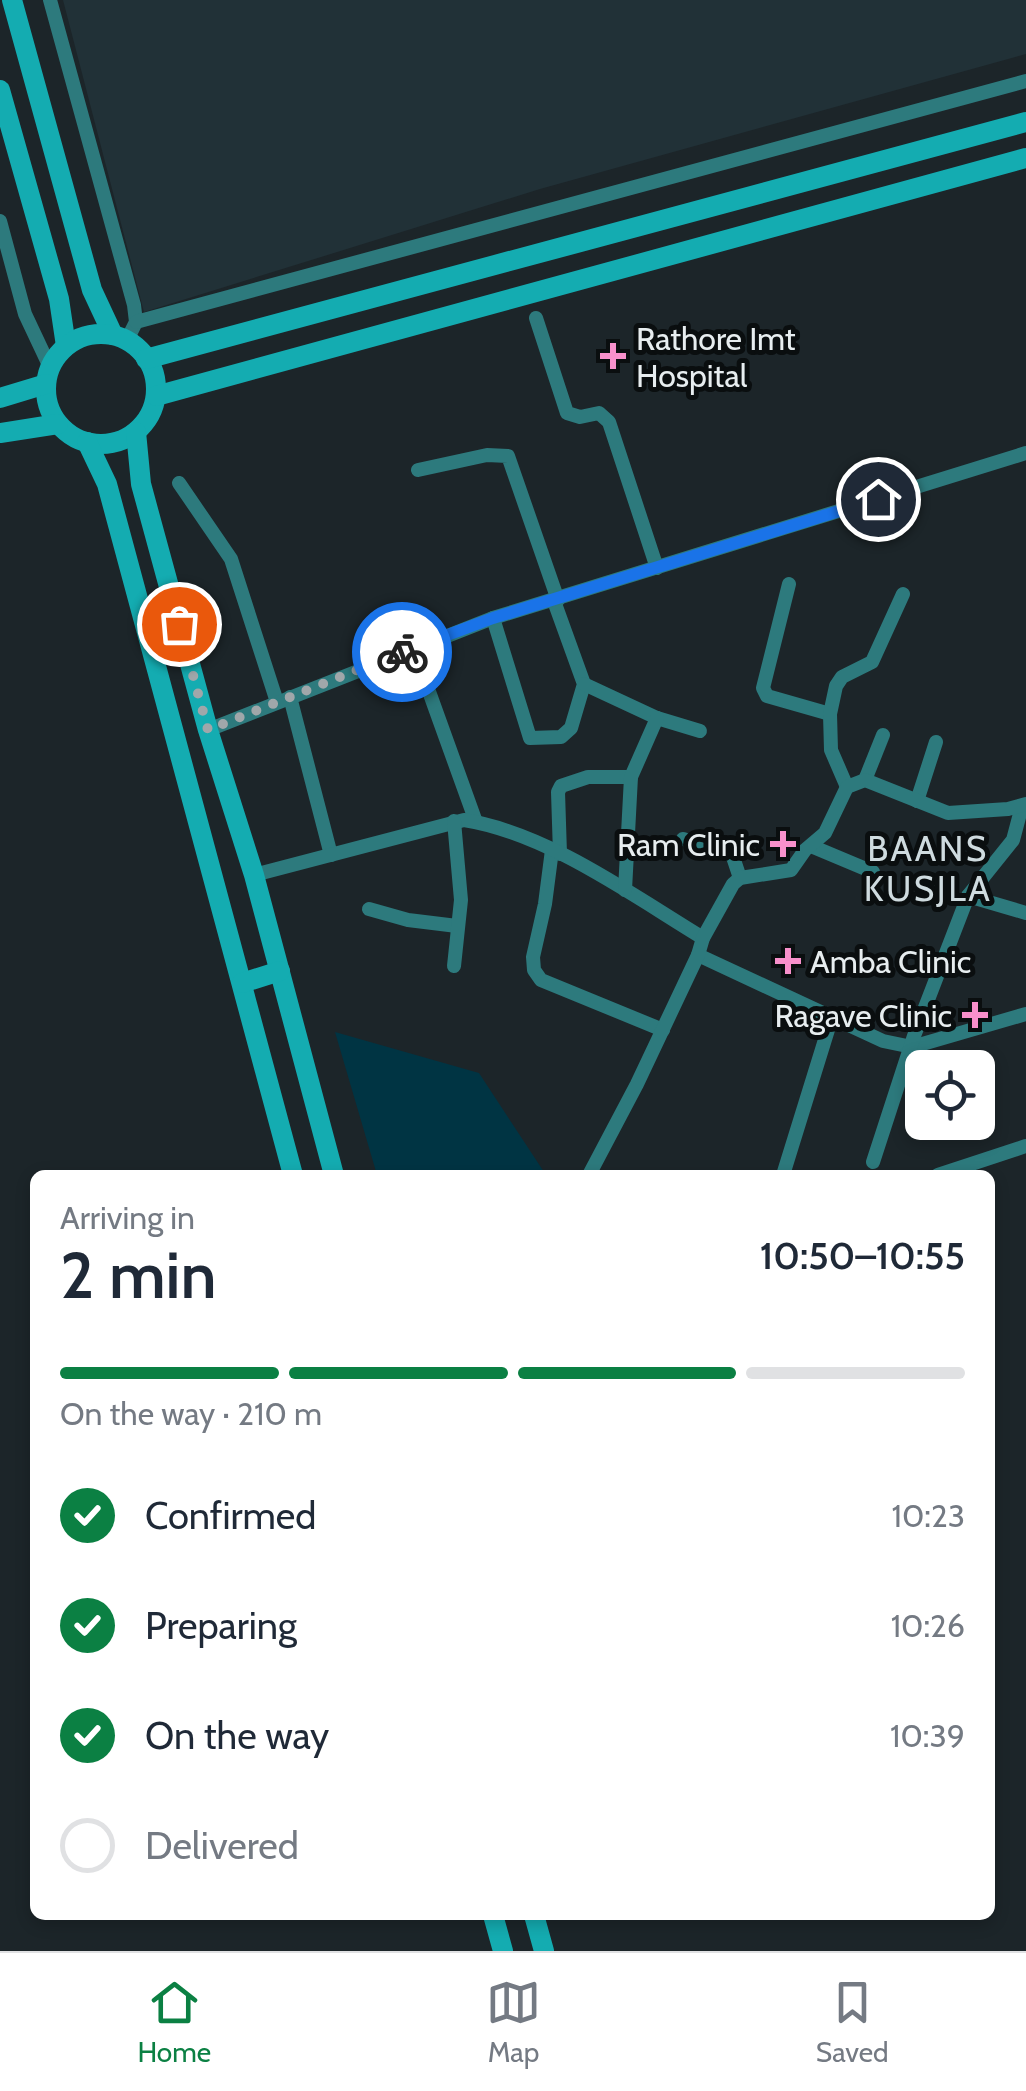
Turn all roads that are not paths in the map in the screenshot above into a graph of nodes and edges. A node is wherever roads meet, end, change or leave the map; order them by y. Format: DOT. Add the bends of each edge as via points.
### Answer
graph roads {
  1 [pos="12,0"];
  2 [pos="50,0"];
  3 [pos="1026,81"];
  4 [pos="0,90"];
  5 [pos="1026,122"];
  6 [pos="1026,158"];
  7 [pos="0,221"];
  8 [pos="536,318"];
  9 [pos="125,333"];
  10 [pos="66,346"];
  11 [pos="146,360"];
  12 [pos="48,374"];
  13 [pos="156,396"];
  14 [pos="0,398"];
  15 [pos="58,424"];
  16 [pos="136,432"];
  17 [pos="0,433"];
  18 [pos="87,442"];
  19 [pos="1026,453"];
  20 [pos="418,470"];
  21 [pos="179,483"];
  22 [pos="657,568"];
  23 [pos="790,584"];
  24 [pos="903,594"];
  25 [pos="556,600"];
  26 [pos="493,618"];
  27 [pos="413,647"];
  28 [pos="584,684"];
  29 [pos="283,700"];
  30 [pos="830,714"];
  31 [pos="657,718"];
  32 [pos="208,730"];
  33 [pos="700,731"];
  34 [pos="883,735"];
  35 [pos="936,742"];
  36 [pos="630,777"];
  37 [pos="865,780"];
  38 [pos="846,787"];
  39 [pos="916,801"];
  40 [pos="1024,805"];
  41 [pos="454,822"];
  42 [pos="476,822"];
  43 [pos="683,839"];
  44 [pos="811,846"];
  45 [pos="556,852"];
  46 [pos="331,855"];
  47 [pos="873,872"];
  48 [pos="254,875"];
  49 [pos="740,878"];
  50 [pos="625,890"];
  51 [pos="968,896"];
  52 [pos="368,909"];
  53 [pos="1026,913"];
  54 [pos="458,926"];
  55 [pos="702,938"];
  56 [pos="698,956"];
  57 [pos="454,966"];
  58 [pos="280,971"];
  59 [pos="242,983"];
  60 [pos="1026,1014"];
  61 [pos="832,1018"];
  62 [pos="663,1030"];
  63 [pos="912,1047"];
  64 [pos="1026,1146"];
  65 [pos="873,1162"];
  66 [pos="292,1170"];
  67 [pos="333,1170"];
  68 [pos="592,1170"];
  69 [pos="785,1170"];
  70 [pos="953,1170"];
  71 [pos="494,1920"];
  72 [pos="535,1920"];
  73 [pos="503,1951"];
  74 [pos="544,1951"];
  1 -- 9 [label="street" via="92,290"];
  2 -- 9 [label="street"];
  3 -- 9 [label="street"];
  4 -- 10 [label="street"];
  5 -- 11 [label="street"];
  6 -- 13 [label="street"];
  7 -- 12 [label="street"];
  8 -- 22 [label="street" via="567,413 599,412 609,422"];
  9 -- 10 [label="street" via="85,336"];
  9 -- 11 [label="street"];
  10 -- 12 [label="street"];
  11 -- 13 [label="street"];
  12 -- 14 [label="street"];
  12 -- 15 [label="street" via="48,406"];
  13 -- 16 [label="street"];
  15 -- 17 [label="street"];
  15 -- 18 [label="street"];
  16 -- 18 [label="street" via="117,442"];
  16 -- 32 [label="street" via="140,484"];
  18 -- 59 [label="street" via="107,484"];
  19 -- 22 [label="street"];
  20 -- 25 [label="street" via="487,454 508,456"];
  21 -- 29 [label="street" via="232,559"];
  22 -- 25 [label="street"];
  23 -- 30 [label="street" via="762,688 767,696"];
  24 -- 30 [label="street" via="872,662 838,681"];
  25 -- 26 [label="street"];
  25 -- 28 [label="street"];
  26 -- 27 [label="street"];
  26 -- 28 [label="street" via="530,738 569,733"];
  27 -- 29 [label="street"];
  27 -- 42 [label="street"];
  28 -- 31 [label="street"];
  29 -- 32 [label="street"];
  29 -- 46 [label="street"];
  30 -- 38 [label="street" via="831,750"];
  31 -- 33 [label="street"];
  31 -- 36 [label="street"];
  32 -- 48 [label="street"];
  34 -- 37 [label="street"];
  35 -- 39 [label="street"];
  36 -- 45 [label="street" via="588,777 561,786"];
  36 -- 50 [label="street"];
  37 -- 38 [label="street"];
  37 -- 39 [label="street"];
  38 -- 44 [label="street" via="825,833"];
  39 -- 40 [label="street" via="948,814"];
  40 -- 51 [label="street" via="1013,840"];
  41 -- 42 [label="street"];
  41 -- 46 [label="street"];
  41 -- 54 [label="street"];
  42 -- 45 [label="street"];
  43 -- 49 [label="street" via="728,852"];
  44 -- 47 [label="street"];
  44 -- 49 [label="street" via="788,872"];
  45 -- 50 [label="street"];
  45 -- 62 [label="street" via="533,958 540,980"];
  46 -- 48 [label="street"];
  48 -- 58 [label="street"];
  49 -- 55 [label="street"];
  50 -- 55 [label="street"];
  51 -- 53 [label="street"];
  51 -- 63 [label="street"];
  52 -- 54 [label="street"];
  54 -- 57 [label="street"];
  55 -- 56 [label="street"];
  56 -- 61 [label="street"];
  56 -- 62 [label="street"];
  58 -- 59 [label="street"];
  58 -- 67 [label="street"];
  59 -- 66 [label="street"];
  60 -- 63 [label="street"];
  61 -- 63 [label="street"];
  61 -- 69 [label="street"];
  62 -- 68 [label="street"];
  63 -- 65 [label="street"];
  64 -- 70 [label="street"];
  71 -- 73 [label="street"];
  72 -- 74 [label="street"];
}
